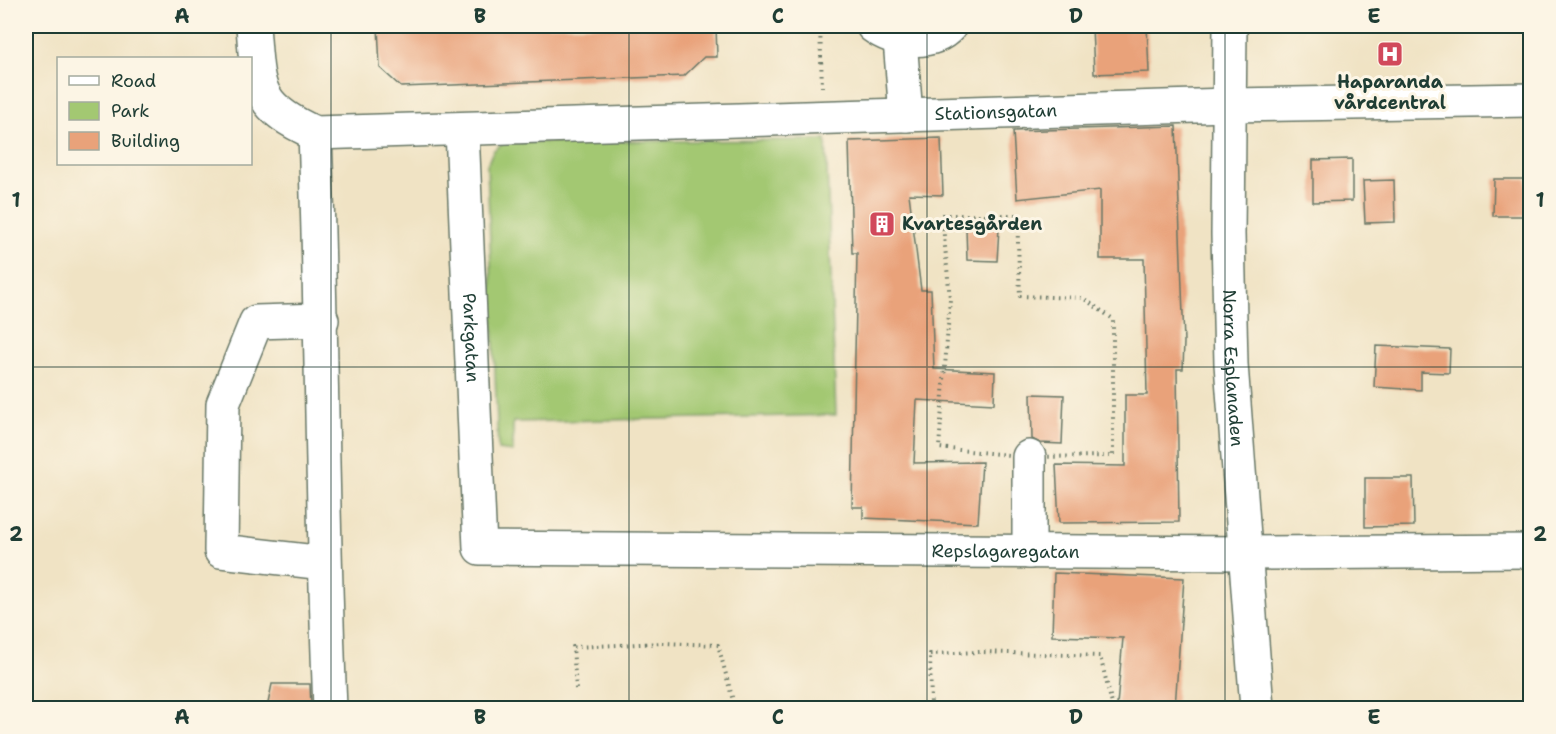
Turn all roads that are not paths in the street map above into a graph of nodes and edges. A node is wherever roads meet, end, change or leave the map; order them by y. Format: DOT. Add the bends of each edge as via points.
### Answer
graph roads {
  1 [pos="253,26"];
  2 [pos="950,26"];
  3 [pos="1230,26"];
  4 [pos="887,33"];
  5 [pos="1530,100"];
  6 [pos="1228,105"];
  7 [pos="906,115"];
  8 [pos="462,130"];
  9 [pos="315,133"];
  10 [pos="322,320"];
  11 [pos="1029,457"];
  12 [pos="480,548"];
  13 [pos="1530,551"];
  14 [pos="1029,552"];
  15 [pos="1247,553"];
  16 [pos="324,563"];
  17 [pos="330,708"];
  18 [pos="1257,708"];
  1 -- 9 [label="street" via="257,80 269,105"];
  2 -- 4 [label="street" via="924,38"];
  3 -- 6 [label="street, Norra Esplanaden"];
  4 -- 7 [label="street"];
  5 -- 6 [label="street, Stationsgatan"];
  6 -- 7 [label="street, Stationsgatan"];
  6 -- 15 [label="street, Norra Esplanaden" via="1231,364"];
  7 -- 8 [label="street, Stationsgatan"];
  8 -- 9 [label="street, Stationsgatan"];
  8 -- 12 [label="street, Parkgatan"];
  9 -- 10 [label="street"];
  10 -- 16 [label="street"];
  10 -- 16 [label="street" via="256,322 223,404 220,551"];
  11 -- 14 [label="street"];
  12 -- 14 [label="street, Repslagaregatan"];
  13 -- 15 [label="street, Repslagaregatan"];
  14 -- 15 [label="street, Repslagaregatan"];
  15 -- 18 [label="street, Norra Esplanaden"];
  16 -- 17 [label="street"];
}
